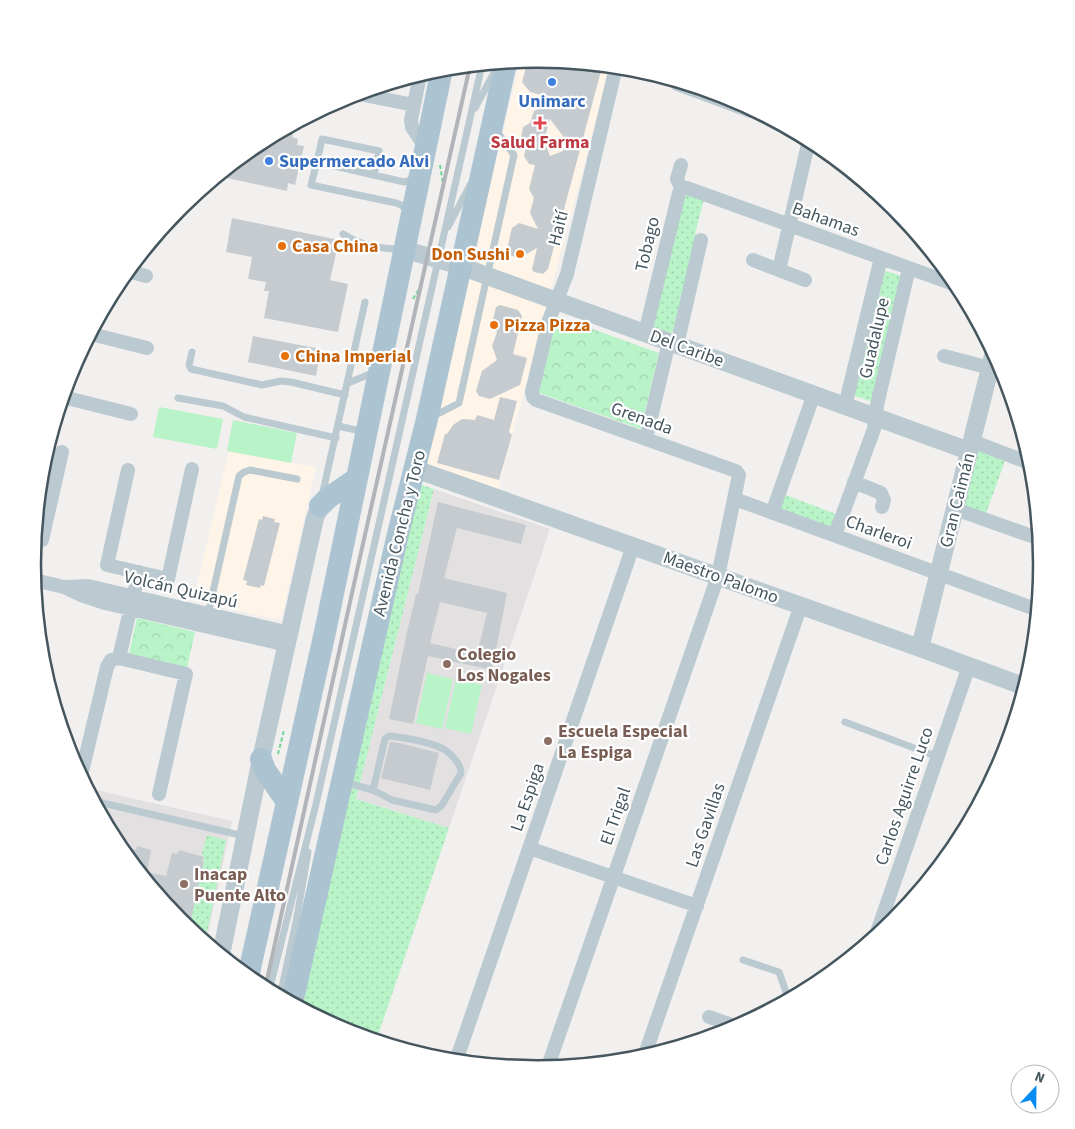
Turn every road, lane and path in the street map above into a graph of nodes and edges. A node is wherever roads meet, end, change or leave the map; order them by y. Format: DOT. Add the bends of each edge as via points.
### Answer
graph roads {
  1 [pos="505,69"];
  2 [pos="495,70"];
  3 [pos="481,71"];
  4 [pos="614,74"];
  5 [pos="440,78"];
  6 [pos="418,83"];
  7 [pos="373,97"];
  8 [pos="414,105"];
  9 [pos="470,117"];
  10 [pos="492,124"];
  11 [pos="425,147"];
  12 [pos="806,148"];
  13 [pos="483,161"];
  14 [pos="317,162"];
  15 [pos="681,165"];
  16 [pos="374,175"];
  17 [pos="418,178"];
  18 [pos="681,188"];
  19 [pos="410,216"];
  20 [pos="789,226"];
  21 [pos="343,234"];
  22 [pos="444,236"];
  23 [pos="700,240"];
  24 [pos="403,250"];
  25 [pos="881,258"];
  26 [pos="438,260"];
  27 [pos="753,260"];
  28 [pos="460,266"];
  29 [pos="909,268"];
  30 [pos="779,270"];
  31 [pos="136,273"];
  32 [pos="146,276"];
  33 [pos="487,276"];
  34 [pos="805,280"];
  35 [pos="944,281"];
  36 [pos="556,301"];
  37 [pos="365,302"];
  38 [pos="645,333"];
  39 [pos="97,336"];
  40 [pos="673,343"];
  41 [pos="147,348"];
  42 [pos="192,352"];
  43 [pos="944,356"];
  44 [pos="989,360"];
  45 [pos="991,364"];
  46 [pos="379,369"];
  47 [pos="348,383"];
  48 [pos="814,394"];
  49 [pos="345,395"];
  50 [pos="533,397"];
  51 [pos="178,398"];
  52 [pos="70,399"];
  53 [pos="845,406"];
  54 [pos="131,414"];
  55 [pos="875,417"];
  56 [pos="427,419"];
  57 [pos="338,426"];
  58 [pos="366,432"];
  59 [pos="336,438"];
  60 [pos="646,439"];
  61 [pos="971,446"];
  62 [pos="62,452"];
  63 [pos="1023,461"];
  64 [pos="192,469"];
  65 [pos="415,469"];
  66 [pos="128,470"];
  67 [pos="739,473"];
  68 [pos="297,479"];
  69 [pos="356,479"];
  70 [pos="854,482"];
  71 [pos="734,499"];
  72 [pos="320,506"];
  73 [pos="882,507"];
  74 [pos="955,509"];
  75 [pos="772,513"];
  76 [pos="43,527"];
  77 [pos="835,536"];
  78 [pos="1033,538"];
  79 [pos="633,546"];
  80 [pos="139,572"];
  81 [pos="938,573"];
  82 [pos="718,576"];
  83 [pos="42,582"];
  84 [pos="131,603"];
  85 [pos="801,605"];
  86 [pos="1032,608"];
  87 [pos="208,614"];
  88 [pos="288,639"];
  89 [pos="920,648"];
  90 [pos="119,658"];
  91 [pos="969,666"];
  92 [pos="1019,684"];
  93 [pos="845,722"];
  94 [pos="938,758"];
  95 [pos="260,759"];
  96 [pos="84,765"];
  97 [pos="341,782"];
  98 [pos="372,790"];
  99 [pos="159,794"];
  100 [pos="287,802"];
  101 [pos="102,803"];
  102 [pos="316,804"];
  103 [pos="244,836"];
  104 [pos="529,848"];
  105 [pos="613,877"];
  106 [pos="697,906"];
  107 [pos="880,923"];
  108 [pos="222,948"];
  109 [pos="743,960"];
  110 [pos="250,968"];
  111 [pos="271,983"];
  112 [pos="282,989"];
  113 [pos="788,993"];
  114 [pos="293,996"];
  115 [pos="709,1017"];
  116 [pos="727,1023"];
  117 [pos="647,1048"];
  118 [pos="459,1054"];
  119 [pos="550,1061"];
  1 -- 10 [label="main road, Avenida Concha y Toro"];
  2 -- 9 [label="lane"];
  3 -- 9 [label="lane"];
  4 -- 36 [label="street, Haití" via="567,274"];
  5 -- 11 [label="main road"];
  6 -- 8 [label="street"];
  7 -- 8 [label="street"];
  8 -- 11 [label="street" via="411,124"];
  9 -- 22 [label="lane"];
  10 -- 13 [label="main road, Avenida Concha y Toro"];
  10 -- 33 [label="lane" via="514,155"];
  11 -- 17 [label="main road"];
  12 -- 20 [label="street"];
  13 -- 22 [label="lane"];
  13 -- 28 [label="main road, Avenida Concha y Toro"];
  14 -- 16 [label="lane"];
  14 -- 16 [label="lane" via="322,138 379,151"];
  14 -- 19 [label="lane" via="311,185 396,203 404,207"];
  15 -- 18 [label="street, Tobago" via="677,179"];
  16 -- 17 [label="lane" via="404,182"];
  17 -- 19 [label="main road"];
  18 -- 20 [label="street, Bahamas"];
  18 -- 38 [label="street, Tobago"];
  19 -- 24 [label="main road"];
  20 -- 25 [label="street, Bahamas"];
  20 -- 30 [label="street"];
  21 -- 24 [label="lane" via="359,243"];
  22 -- 26 [label="lane"];
  23 -- 40 [label="street"];
  24 -- 26 [label="street, Del Caribe"];
  24 -- 46 [label="main road"];
  25 -- 29 [label="street, Bahamas"];
  25 -- 53 [label="street, Guadalupe"];
  26 -- 28 [label="street, Del Caribe"];
  26 -- 102 [label="lane"];
  27 -- 30 [label="street"];
  28 -- 33 [label="street, Del Caribe"];
  28 -- 56 [label="main road, Avenida Concha y Toro"];
  29 -- 35 [label="street, Bahamas"];
  29 -- 55 [label="street, Guadalupe"];
  30 -- 34 [label="street"];
  31 -- 32 [label="street"];
  33 -- 36 [label="street, Del Caribe"];
  33 -- 56 [label="lane" via="459,402"];
  36 -- 38 [label="street, Del Caribe"];
  36 -- 50 [label="street, Haití"];
  37 -- 47 [label="lane"];
  38 -- 40 [label="street, Del Caribe"];
  39 -- 41 [label="street"];
  40 -- 48 [label="street, Del Caribe"];
  40 -- 60 [label="street"];
  42 -- 49 [label="lane" via="190,369 262,385 281,380"];
  43 -- 44 [label="street"];
  45 -- 61 [label="street, Gran Caimán"];
  46 -- 47 [label="lane"];
  46 -- 58 [label="main road"];
  47 -- 49 [label="lane"];
  48 -- 53 [label="street, Del Caribe"];
  48 -- 75 [label="street"];
  49 -- 57 [label="lane"];
  50 -- 60 [label="street, Grenada"];
  51 -- 59 [label="lane" via="223,406 244,417"];
  52 -- 54 [label="street"];
  53 -- 55 [label="street, Del Caribe"];
  55 -- 61 [label="street, Del Caribe"];
  55 -- 70 [label="street, Guadalupe" via="874,429"];
  56 -- 65 [label="main road, Avenida Concha y Toro"];
  57 -- 58 [label="lane"];
  57 -- 59 [label="lane"];
  58 -- 69 [label="main road"];
  59 -- 72 [label="lane"];
  60 -- 67 [label="street, Grenada"];
  61 -- 63 [label="street"];
  61 -- 74 [label="street, Gran Caimán"];
  62 -- 76 [label="street"];
  64 -- 80 [label="street" via="168,579"];
  65 -- 79 [label="street, Maestro Palomo"];
  65 -- 97 [label="main road, Avenida Concha y Toro"];
  66 -- 80 [label="street" via="107,565"];
  67 -- 71 [label="street, El Trigal"];
  68 -- 87 [label="lane" via="250,470 240,476"];
  69 -- 72 [label="main road"];
  69 -- 100 [label="main road"];
  70 -- 73 [label="street" via="881,493"];
  70 -- 77 [label="street, Guadalupe"];
  71 -- 75 [label="street, Charleroi"];
  71 -- 82 [label="street, El Trigal"];
  72 -- 88 [label="street"];
  74 -- 78 [label="street"];
  74 -- 81 [label="street, Gran Caimán"];
  75 -- 77 [label="street, Charleroi"];
  77 -- 81 [label="street, Charleroi"];
  79 -- 82 [label="street, Maestro Palomo"];
  79 -- 104 [label="street, La Espiga"];
  80 -- 84 [label="street"];
  81 -- 86 [label="street, Charleroi"];
  81 -- 89 [label="street, Gran Caimán"];
  82 -- 85 [label="street, Maestro Palomo"];
  82 -- 105 [label="street, El Trigal"];
  83 -- 84 [label="street, Volcán Quizapú" via="64,587 93,600"];
  84 -- 87 [label="street, Volcán Quizapú"];
  84 -- 88 [label="street, Volcán Quizapú"];
  84 -- 90 [label="street"];
  85 -- 89 [label="street, Maestro Palomo"];
  85 -- 106 [label="street, Las Gavillas"];
  87 -- 88 [label="street, Volcán Quizapú"];
  88 -- 95 [label="street"];
  89 -- 91 [label="street, Maestro Palomo"];
  90 -- 96 [label="street" via="111,660 107,667"];
  90 -- 99 [label="street" via="186,674"];
  91 -- 92 [label="street, Maestro Palomo"];
  91 -- 94 [label="street, Carlos Aguirre Luco"];
  93 -- 94 [label="lane"];
  94 -- 107 [label="street, Carlos Aguirre Luco"];
  95 -- 100 [label="main road"];
  95 -- 103 [label="street"];
  97 -- 98 [label="lane"];
  97 -- 114 [label="main road, Avenida Concha y Toro"];
  98 -- 98 [label="lane" via="392,800 436,810 442,805 461,768 440,747 389,736 385,739"];
  100 -- 110 [label="main road"];
  101 -- 103 [label="lane"];
  102 -- 111 [label="lane"];
  102 -- 112 [label="lane"];
  103 -- 108 [label="street"];
  104 -- 105 [label="street"];
  104 -- 118 [label="street, La Espiga"];
  105 -- 106 [label="street"];
  105 -- 119 [label="street, El Trigal"];
  106 -- 117 [label="street, Las Gavillas"];
  109 -- 113 [label="lane" via="779,972"];
  115 -- 116 [label="street"];
}
